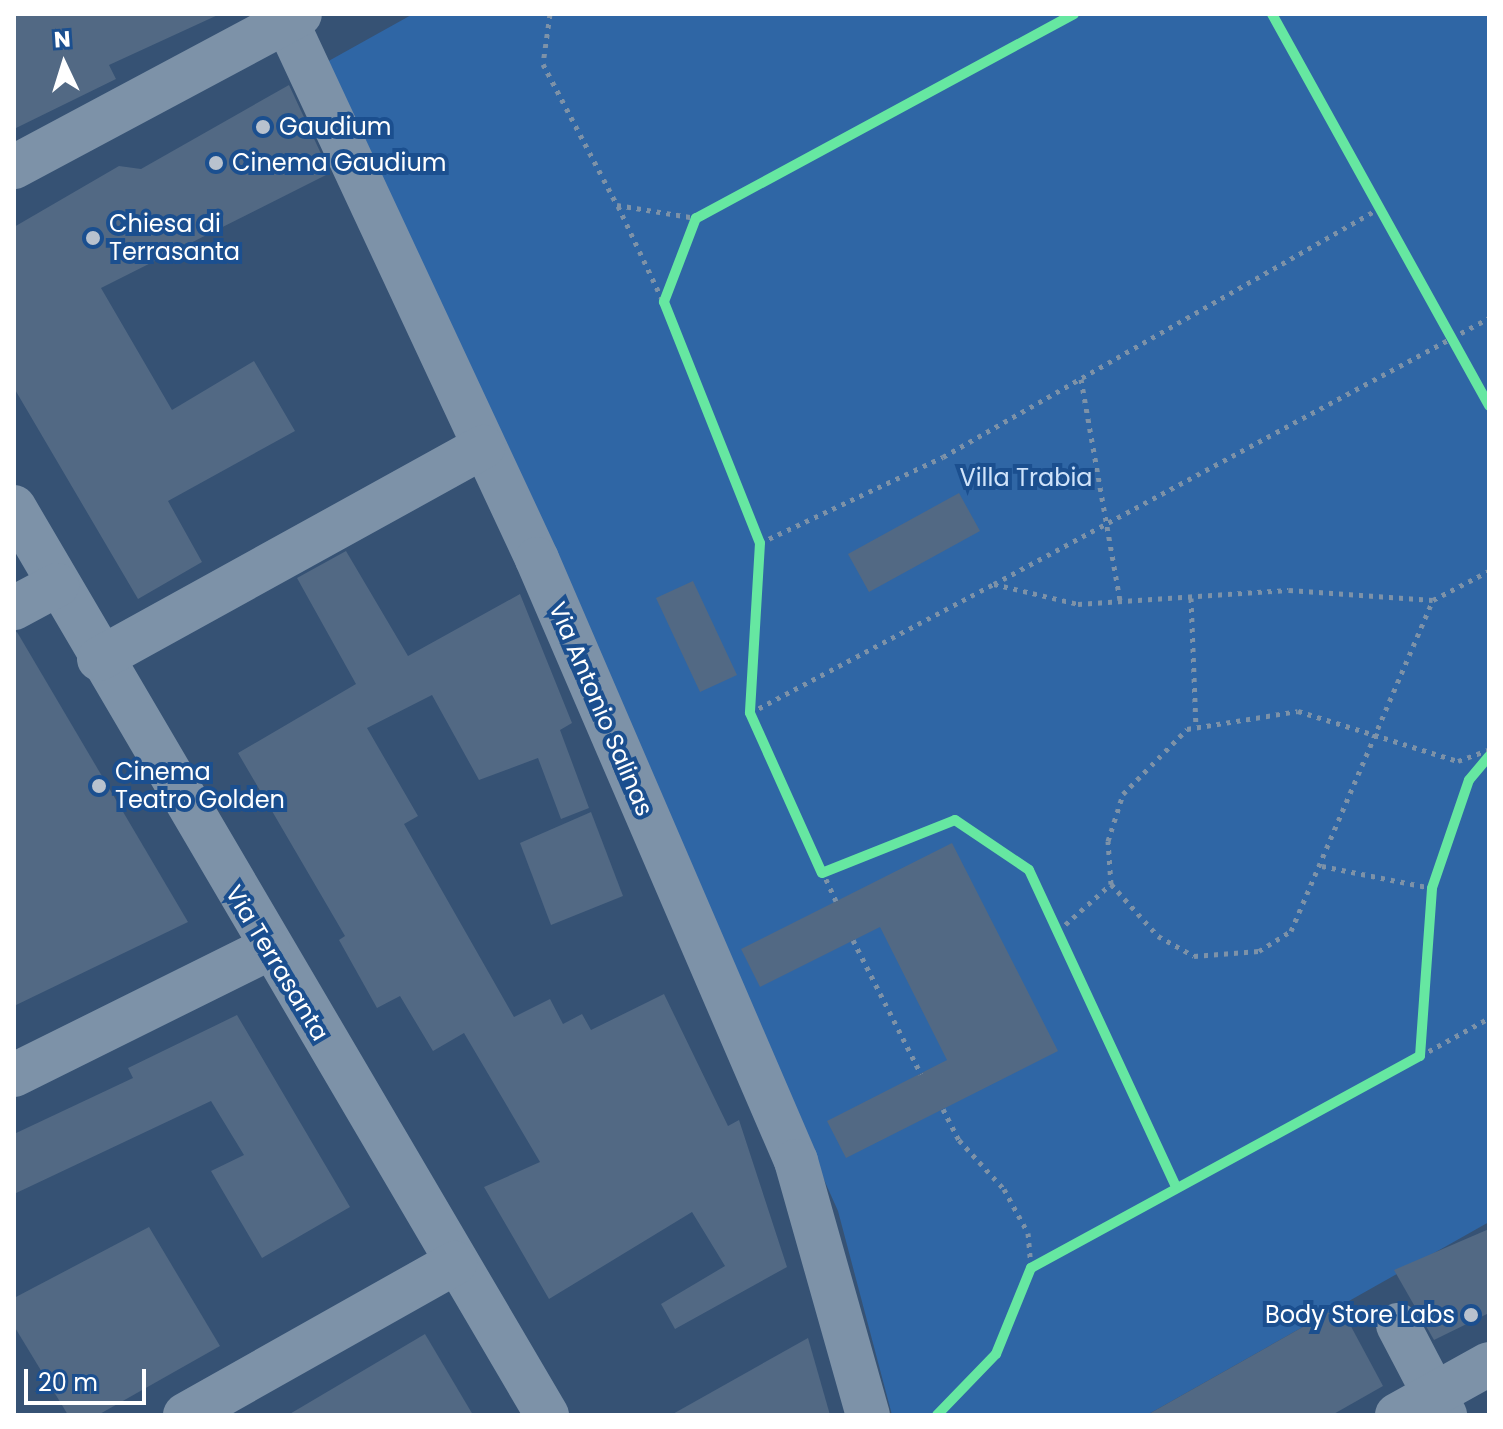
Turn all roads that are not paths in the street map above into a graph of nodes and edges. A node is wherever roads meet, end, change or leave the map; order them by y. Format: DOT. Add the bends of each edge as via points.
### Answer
graph roads {
  1 [pos="290,16"];
  2 [pos="14,167"];
  3 [pos="483,447"];
  4 [pos="14,507"];
  5 [pos="57,585"];
  6 [pos="14,608"];
  7 [pos="99,659"];
  8 [pos="268,949"];
  9 [pos="14,1075"];
  10 [pos="455,1263"];
  11 [pos="1398,1325"];
  12 [pos="1489,1364"];
  13 [pos="236,1402"];
  14 [pos="1425,1408"];
  15 [pos="185,1415"];
  16 [pos="547,1415"];
  17 [pos="868,1415"];
  1 -- 2 [label="street"];
  1 -- 3 [label="street, Via Antonio Salinas"];
  3 -- 7 [label="street"];
  3 -- 17 [label="street, Via Antonio Salinas" via="796,1161"];
  4 -- 5 [label="street, Via Terrasanta"];
  5 -- 6 [label="street"];
  5 -- 7 [label="street, Via Terrasanta"];
  7 -- 8 [label="street, Via Terrasanta"];
  8 -- 9 [label="street"];
  8 -- 10 [label="street, Via Terrasanta"];
  10 -- 13 [label="street"];
  10 -- 16 [label="street, Via Terrasanta"];
  11 -- 14 [label="street"];
  12 -- 14 [label="street"];
  13 -- 15 [label="street"];
}
